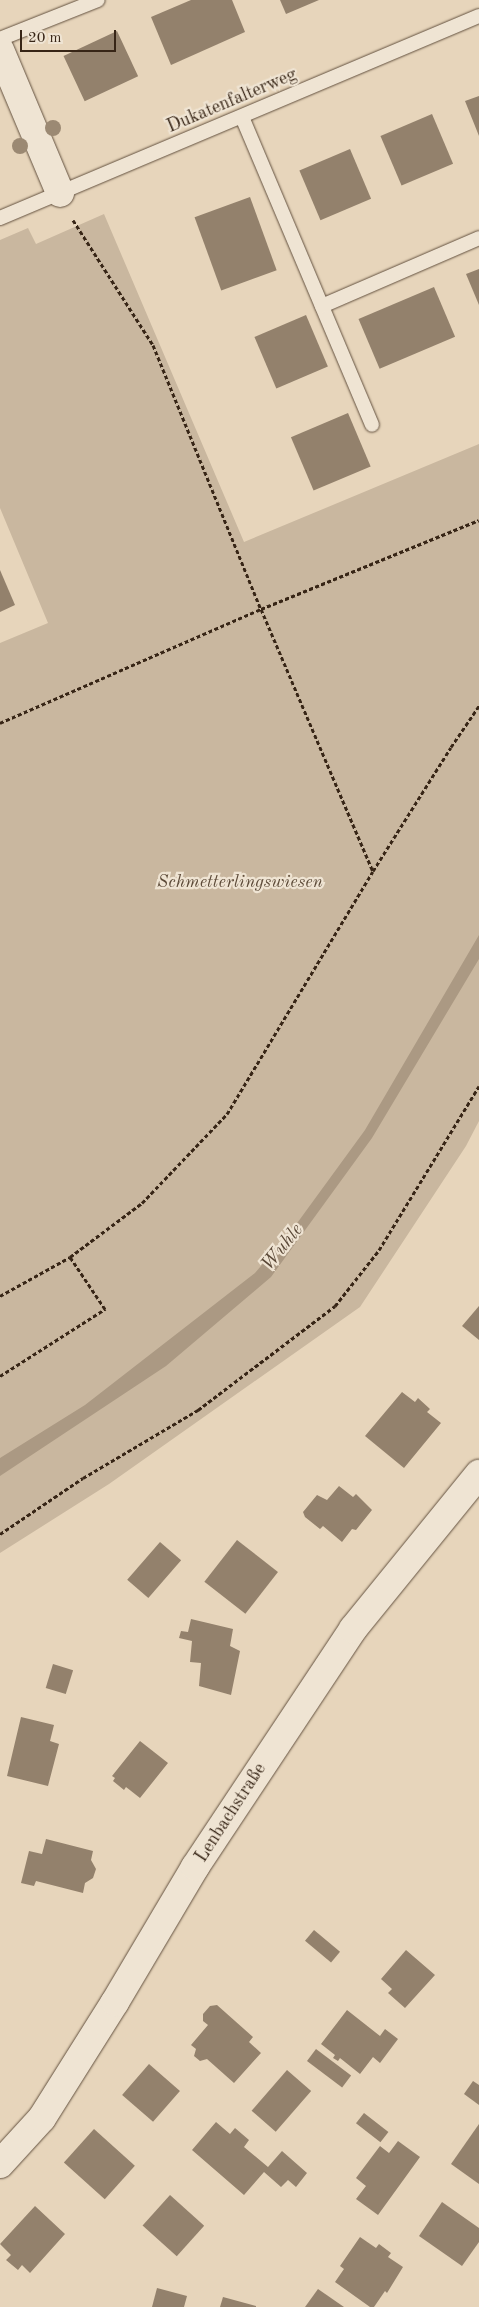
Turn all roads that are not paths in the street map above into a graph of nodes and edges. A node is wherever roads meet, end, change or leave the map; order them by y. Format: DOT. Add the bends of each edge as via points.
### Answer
graph roads {
  1 [pos="98,0"];
  2 [pos="479,16"];
  3 [pos="0,39"];
  4 [pos="0,50"];
  5 [pos="242,117"];
  6 [pos="60,193"];
  7 [pos="0,218"];
  8 [pos="479,238"];
  9 [pos="322,306"];
  10 [pos="372,425"];
  11 [pos="479,1474"];
  12 [pos="0,2164"];
  1 -- 3 [label="lane"];
  2 -- 5 [label="lane, Dukatenfalterweg"];
  4 -- 6 [label="street"];
  5 -- 6 [label="lane, Dukatenfalterweg"];
  5 -- 9 [label="lane"];
  6 -- 7 [label="lane, Dukatenfalterweg"];
  8 -- 9 [label="lane"];
  9 -- 10 [label="lane"];
  11 -- 12 [label="street, Lenbachstraße" via="353,1629 196,1867 42,2118"];
}
